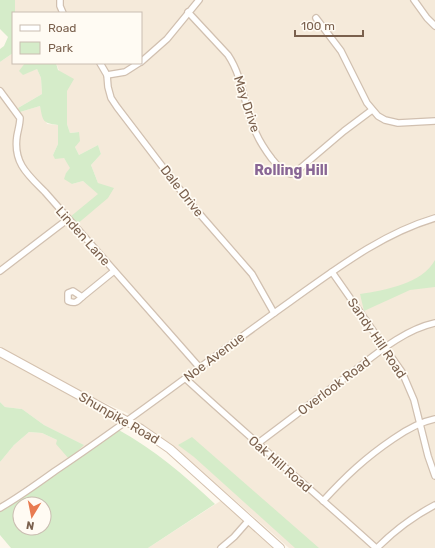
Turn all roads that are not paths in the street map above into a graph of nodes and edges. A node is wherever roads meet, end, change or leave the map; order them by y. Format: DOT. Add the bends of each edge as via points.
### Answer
graph roads {
  1 [pos="60,0"];
  2 [pos="198,0"];
  3 [pos="414,0"];
  4 [pos="63,12"];
  5 [pos="188,12"];
  6 [pos="316,18"];
  7 [pos="435,26"];
  8 [pos="142,60"];
  9 [pos="101,64"];
  10 [pos="137,64"];
  11 [pos="107,75"];
  12 [pos="0,91"];
  13 [pos="372,110"];
  14 [pos="435,121"];
  15 [pos="68,218"];
  16 [pos="435,218"];
  17 [pos="0,271"];
  18 [pos="114,271"];
  19 [pos="332,272"];
  20 [pos="82,297"];
  21 [pos="274,313"];
  22 [pos="435,323"];
  23 [pos="385,348"];
  24 [pos="0,352"];
  25 [pos="200,368"];
  26 [pos="186,379"];
  27 [pos="435,419"];
  28 [pos="128,421"];
  29 [pos="420,424"];
  30 [pos="257,444"];
  31 [pos="435,476"];
  32 [pos="323,501"];
  33 [pos="435,505"];
  34 [pos="0,508"];
  35 [pos="249,520"];
  36 [pos="221,548"];
  37 [pos="280,548"];
  38 [pos="376,548"];
  1 -- 4 [label="street"];
  2 -- 5 [label="street"];
  3 -- 7 [label="street"];
  5 -- 8 [label="street" via="167,39"];
  5 -- 13 [label="street, May Drive" via="232,61 240,78 255,132 278,166 288,173 297,171"];
  6 -- 13 [label="street" via="341,50"];
  9 -- 11 [label="street, Dale Drive"];
  10 -- 11 [label="street" via="125,72"];
  11 -- 21 [label="street, Dale Drive" via="111,98 117,107 191,204 252,274"];
  12 -- 15 [label="street, Linden Lane" via="20,118 16,148 25,172"];
  13 -- 14 [label="street" via="394,123"];
  15 -- 17 [label="street"];
  15 -- 18 [label="street, Linden Lane"];
  16 -- 19 [label="street, Noe Avenue" via="377,244"];
  18 -- 20 [label="street"];
  18 -- 25 [label="street, Linden Lane"];
  19 -- 21 [label="street, Noe Avenue"];
  19 -- 23 [label="street, Sandy Hill Road"];
  21 -- 25 [label="street, Noe Avenue"];
  22 -- 23 [label="street, Overlook Road" via="410,332"];
  23 -- 29 [label="street, Sandy Hill Road" via="402,372 414,400"];
  23 -- 30 [label="street, Overlook Road"];
  24 -- 28 [label="main road, Shunpike Road"];
  25 -- 26 [label="street, Noe Avenue"];
  26 -- 28 [label="street, Noe Avenue"];
  26 -- 30 [label="street, Oak Hill Road"];
  27 -- 29 [label="street"];
  28 -- 34 [label="street, Noe Avenue"];
  28 -- 35 [label="main road, Shunpike Road" via="170,449"];
  29 -- 31 [label="street, Sandy Hill Road"];
  29 -- 32 [label="street" via="364,460"];
  30 -- 32 [label="street, Oak Hill Road"];
  32 -- 38 [label="street, Oak Hill Road"];
  33 -- 38 [label="street" via="418,514"];
  35 -- 36 [label="street"];
  35 -- 37 [label="main road, Shunpike Road"];
}
